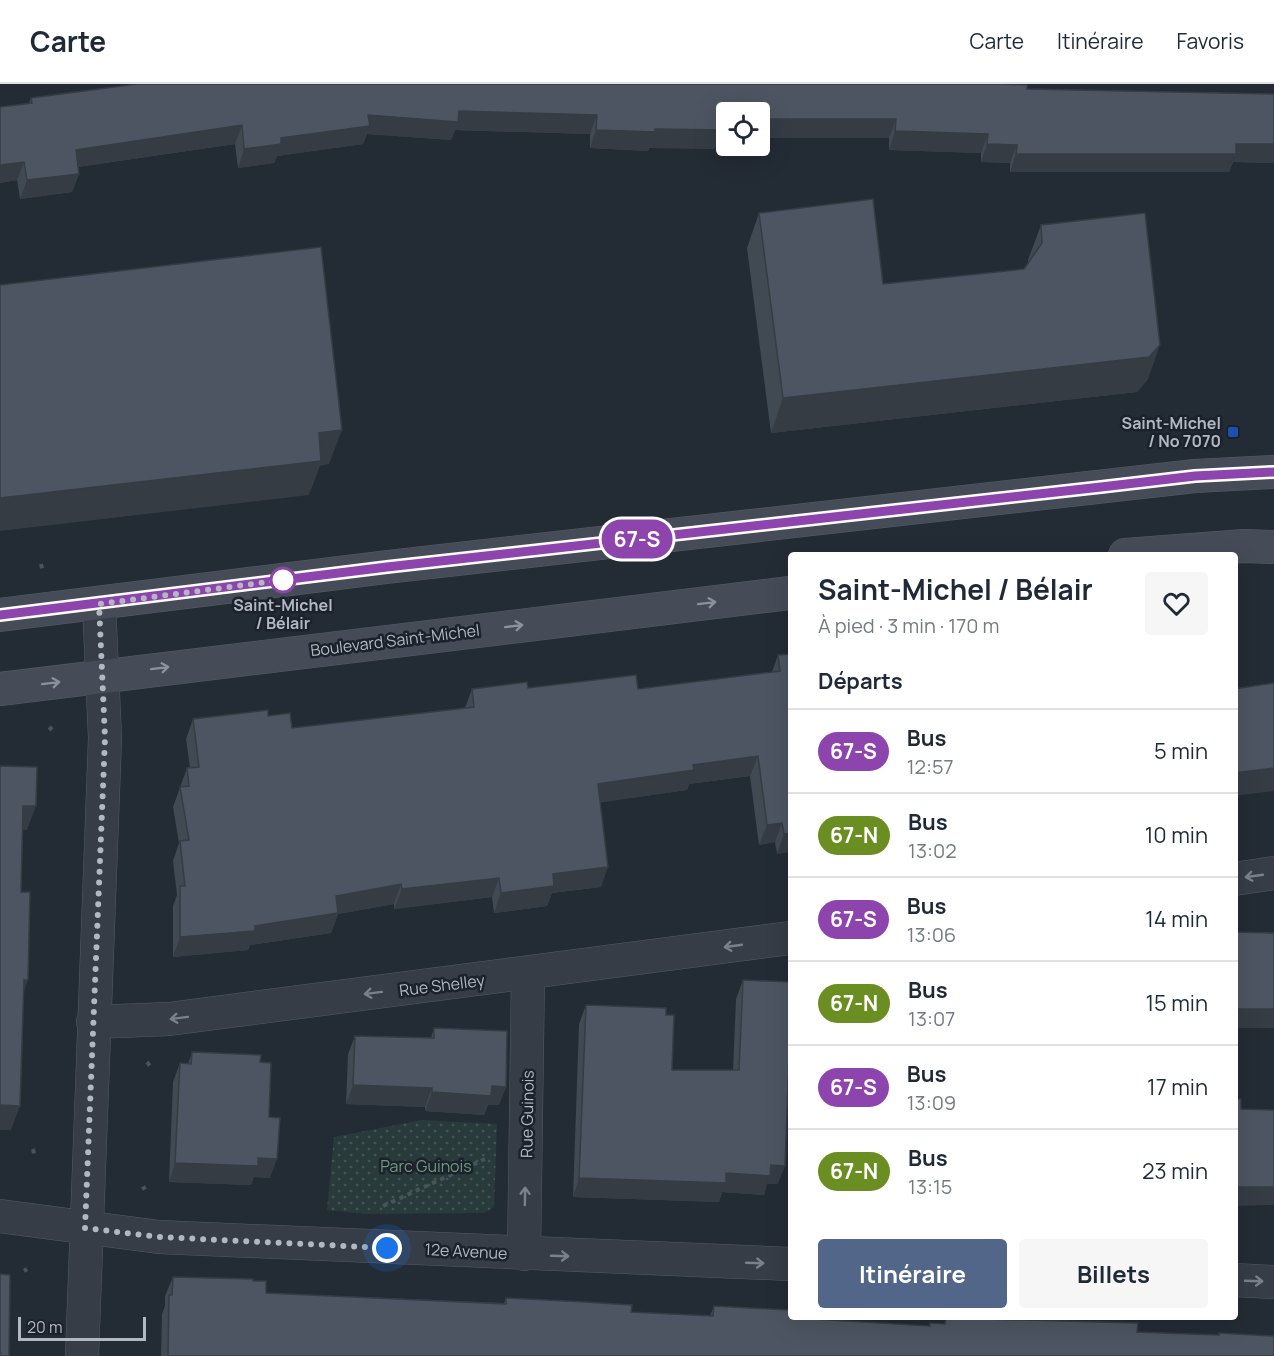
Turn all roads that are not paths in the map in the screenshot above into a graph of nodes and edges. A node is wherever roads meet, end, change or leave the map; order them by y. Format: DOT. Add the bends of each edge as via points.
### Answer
graph roads {
  1 [pos="1274,472"];
  2 [pos="1274,547"];
  3 [pos="1165,552"];
  4 [pos="788,593"];
  5 [pos="99,604"];
  6 [pos="0,615"];
  7 [pos="102,676"];
  8 [pos="0,689"];
  9 [pos="1274,873"];
  10 [pos="1238,878"];
  11 [pos="788,938"];
  12 [pos="528,974"];
  13 [pos="93,1022"];
  14 [pos="0,1216"];
  15 [pos="85,1228"];
  16 [pos="524,1254"];
  17 [pos="788,1264"];
  18 [pos="1238,1280"];
  19 [pos="1274,1282"];
  20 [pos="82,1356"];
  1 -- 5 [label="main road" via="1195,476 376,568"];
  2 -- 3 [label="main road"];
  7 -- 4 [label="main road, Boulevard Saint-Michel, one-way"];
  5 -- 6 [label="main road"];
  5 -- 7 [label="street"];
  8 -- 7 [label="main road, Boulevard Saint-Michel, one-way"];
  7 -- 13 [label="street" via="105,738"];
  9 -- 10 [label="street, one-way"];
  11 -- 12 [label="street, Rue Shelley, one-way"];
  12 -- 13 [label="street, Rue Shelley, one-way" via="169,1019"];
  16 -- 12 [label="street, Rue Guinois, one-way"];
  13 -- 15 [label="street"];
  14 -- 15 [label="street, 12e Avenue"];
  15 -- 16 [label="street, 12e Avenue" via="159,1237"];
  15 -- 20 [label="street"];
  16 -- 17 [label="street, 12e Avenue, one-way"];
  18 -- 19 [label="street, one-way"];
}
